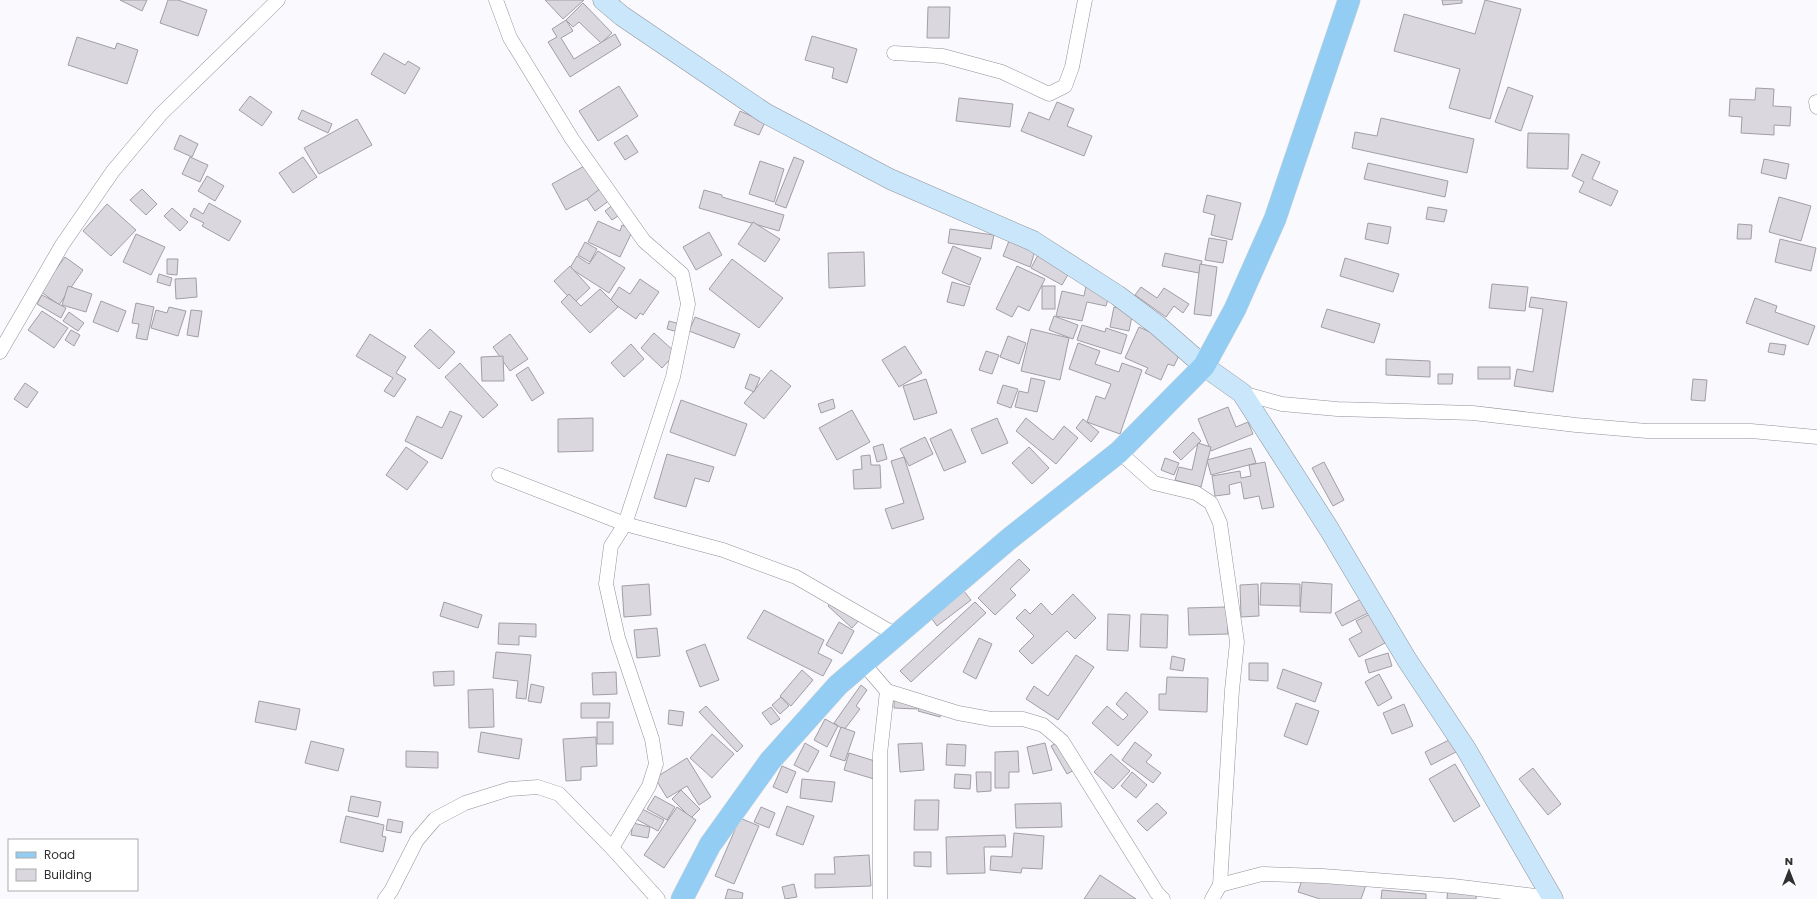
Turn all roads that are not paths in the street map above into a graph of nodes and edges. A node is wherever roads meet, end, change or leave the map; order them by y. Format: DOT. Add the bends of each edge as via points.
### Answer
graph roads {
  1 [pos="278,0"];
  2 [pos="496,0"];
  3 [pos="603,0"];
  4 [pos="1085,0"];
  5 [pos="1349,0"];
  6 [pos="894,53"];
  7 [pos="0,352"];
  8 [pos="1204,366"];
  9 [pos="1242,393"];
  10 [pos="1817,436"];
  11 [pos="1119,452"];
  12 [pos="499,475"];
  13 [pos="625,524"];
  14 [pos="896,635"];
  15 [pos="863,663"];
  16 [pos="887,691"];
  17 [pos="612,848"];
  18 [pos="1220,885"];
  19 [pos="1552,898"];
  20 [pos="385,899"];
  21 [pos="658,899"];
  22 [pos="682,899"];
  23 [pos="880,899"];
  24 [pos="1163,899"];
  25 [pos="1212,899"];
  1 -- 7 [label="street" via="161,114 113,171 62,245"];
  2 -- 13 [label="street" via="510,38 572,139 644,241 682,274 688,304 673,377"];
  3 -- 8 [label="street" via="622,16 765,113 890,179 1033,241 1117,295 1157,325"];
  4 -- 6 [label="street" via="1072,67 1064,86 1049,94 1002,72 943,56"];
  5 -- 8 [label="main road" via="1275,219 1235,309"];
  8 -- 9 [label="street"];
  8 -- 11 [label="main road"];
  9 -- 10 [label="street" via="1282,404 1337,409 1473,413 1647,431 1751,432"];
  9 -- 19 [label="street" via="1325,522 1407,660 1466,749"];
  11 -- 14 [label="main road" via="1009,539"];
  11 -- 18 [label="street" via="1154,483 1196,493 1211,503 1220,522 1237,642"];
  12 -- 13 [label="street"];
  13 -- 14 [label="street" via="723,550 796,577"];
  13 -- 17 [label="street" via="611,546 606,584 618,638 652,739 656,764 649,786"];
  14 -- 15 [label="main road"];
  15 -- 16 [label="street"];
  15 -- 22 [label="main road" via="838,685 770,761 710,845"];
  16 -- 23 [label="street" via="880,754"];
  16 -- 24 [label="street" via="958,713 991,719 1022,719 1043,725 1062,741"];
  17 -- 20 [label="street" via="559,794 538,787 510,788 465,803 436,819 417,840"];
  17 -- 21 [label="street"];
  18 -- 19 [label="street" via="1262,874 1323,876 1453,886"];
  18 -- 25 [label="street"];
}
